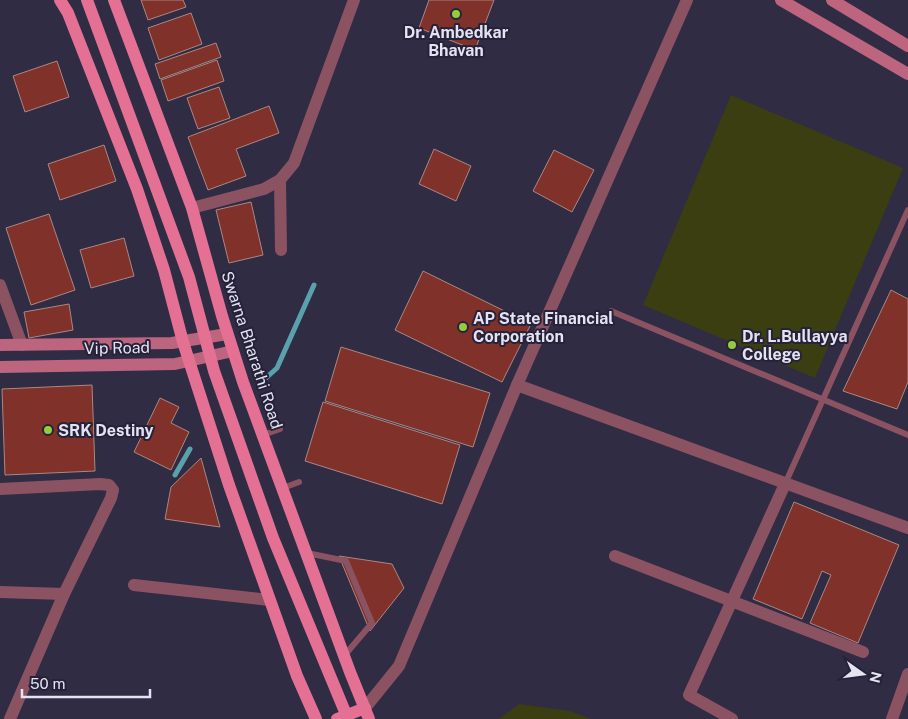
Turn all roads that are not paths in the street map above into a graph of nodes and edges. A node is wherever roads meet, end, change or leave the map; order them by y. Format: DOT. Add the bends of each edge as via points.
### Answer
graph roads {
  1 [pos="60,0"];
  2 [pos="87,0"];
  3 [pos="114,0"];
  4 [pos="354,0"];
  5 [pos="687,0"];
  6 [pos="781,0"];
  7 [pos="832,0"];
  8 [pos="908,46"];
  9 [pos="908,74"];
  10 [pos="280,180"];
  11 [pos="192,208"];
  12 [pos="908,210"];
  13 [pos="281,250"];
  14 [pos="0,285"];
  15 [pos="611,311"];
  16 [pos="227,334"];
  17 [pos="205,337"];
  18 [pos="183,342"];
  19 [pos="0,345"];
  20 [pos="22,345"];
  21 [pos="232,350"];
  22 [pos="210,356"];
  23 [pos="189,360"];
  24 [pos="0,367"];
  25 [pos="517,385"];
  26 [pos="824,400"];
  27 [pos="280,429"];
  28 [pos="264,435"];
  29 [pos="908,435"];
  30 [pos="299,482"];
  31 [pos="785,484"];
  32 [pos="283,488"];
  33 [pos="0,489"];
  34 [pos="908,528"];
  35 [pos="307,553"];
  36 [pos="615,556"];
  37 [pos="134,585"];
  38 [pos="0,592"];
  39 [pos="64,594"];
  40 [pos="268,600"];
  41 [pos="732,601"];
  42 [pos="863,652"];
  43 [pos="344,656"];
  44 [pos="908,674"];
  45 [pos="367,714"];
  46 [pos="343,718"];
  47 [pos="10,719"];
  48 [pos="316,719"];
  49 [pos="732,719"];
  50 [pos="892,719"];
  1 -- 18 [label="main road" via="68,13 137,189 164,270"];
  2 -- 17 [label="main road" via="189,276"];
  3 -- 11 [label="main road, Swarna Bharathi Road"];
  4 -- 10 [label="street" via="294,163"];
  5 -- 25 [label="street"];
  6 -- 9 [label="main road"];
  7 -- 8 [label="main road"];
  10 -- 11 [label="street" via="264,189"];
  10 -- 13 [label="street"];
  11 -- 16 [label="main road, Swarna Bharathi Road"];
  12 -- 26 [label="lane"];
  14 -- 20 [label="street"];
  15 -- 26 [label="lane"];
  16 -- 17 [label="main road, Vip Road"];
  16 -- 21 [label="main road, Swarna Bharathi Road"];
  17 -- 18 [label="main road, Vip Road"];
  17 -- 22 [label="main road"];
  18 -- 20 [label="main road, Vip Road"];
  18 -- 23 [label="main road"];
  19 -- 20 [label="main road, Vip Road"];
  21 -- 22 [label="main road, Vip Road"];
  21 -- 28 [label="main road, Swarna Bharathi Road"];
  22 -- 23 [label="main road, Vip Road"];
  22 -- 46 [label="main road" via="273,538"];
  23 -- 24 [label="main road, Vip Road" via="175,364"];
  23 -- 40 [label="main road"];
  25 -- 31 [label="street"];
  25 -- 45 [label="street" via="399,666"];
  26 -- 29 [label="lane"];
  26 -- 31 [label="lane"];
  27 -- 28 [label="lane"];
  28 -- 32 [label="main road, Swarna Bharathi Road"];
  30 -- 32 [label="lane"];
  31 -- 34 [label="street"];
  31 -- 41 [label="street"];
  32 -- 35 [label="main road, Swarna Bharathi Road"];
  33 -- 39 [label="street" via="100,484 109,485 113,490"];
  35 -- 43 [label="main road, Swarna Bharathi Road"];
  35 -- 43 [label="lane" via="346,561 372,623"];
  36 -- 41 [label="street"];
  37 -- 40 [label="street"];
  38 -- 39 [label="street"];
  39 -- 47 [label="street"];
  40 -- 48 [label="main road"];
  41 -- 42 [label="street"];
  41 -- 49 [label="street" via="689,695"];
  43 -- 45 [label="main road, Swarna Bharathi Road"];
  44 -- 50 [label="street"];
  45 -- 46 [label="main road"];
}
